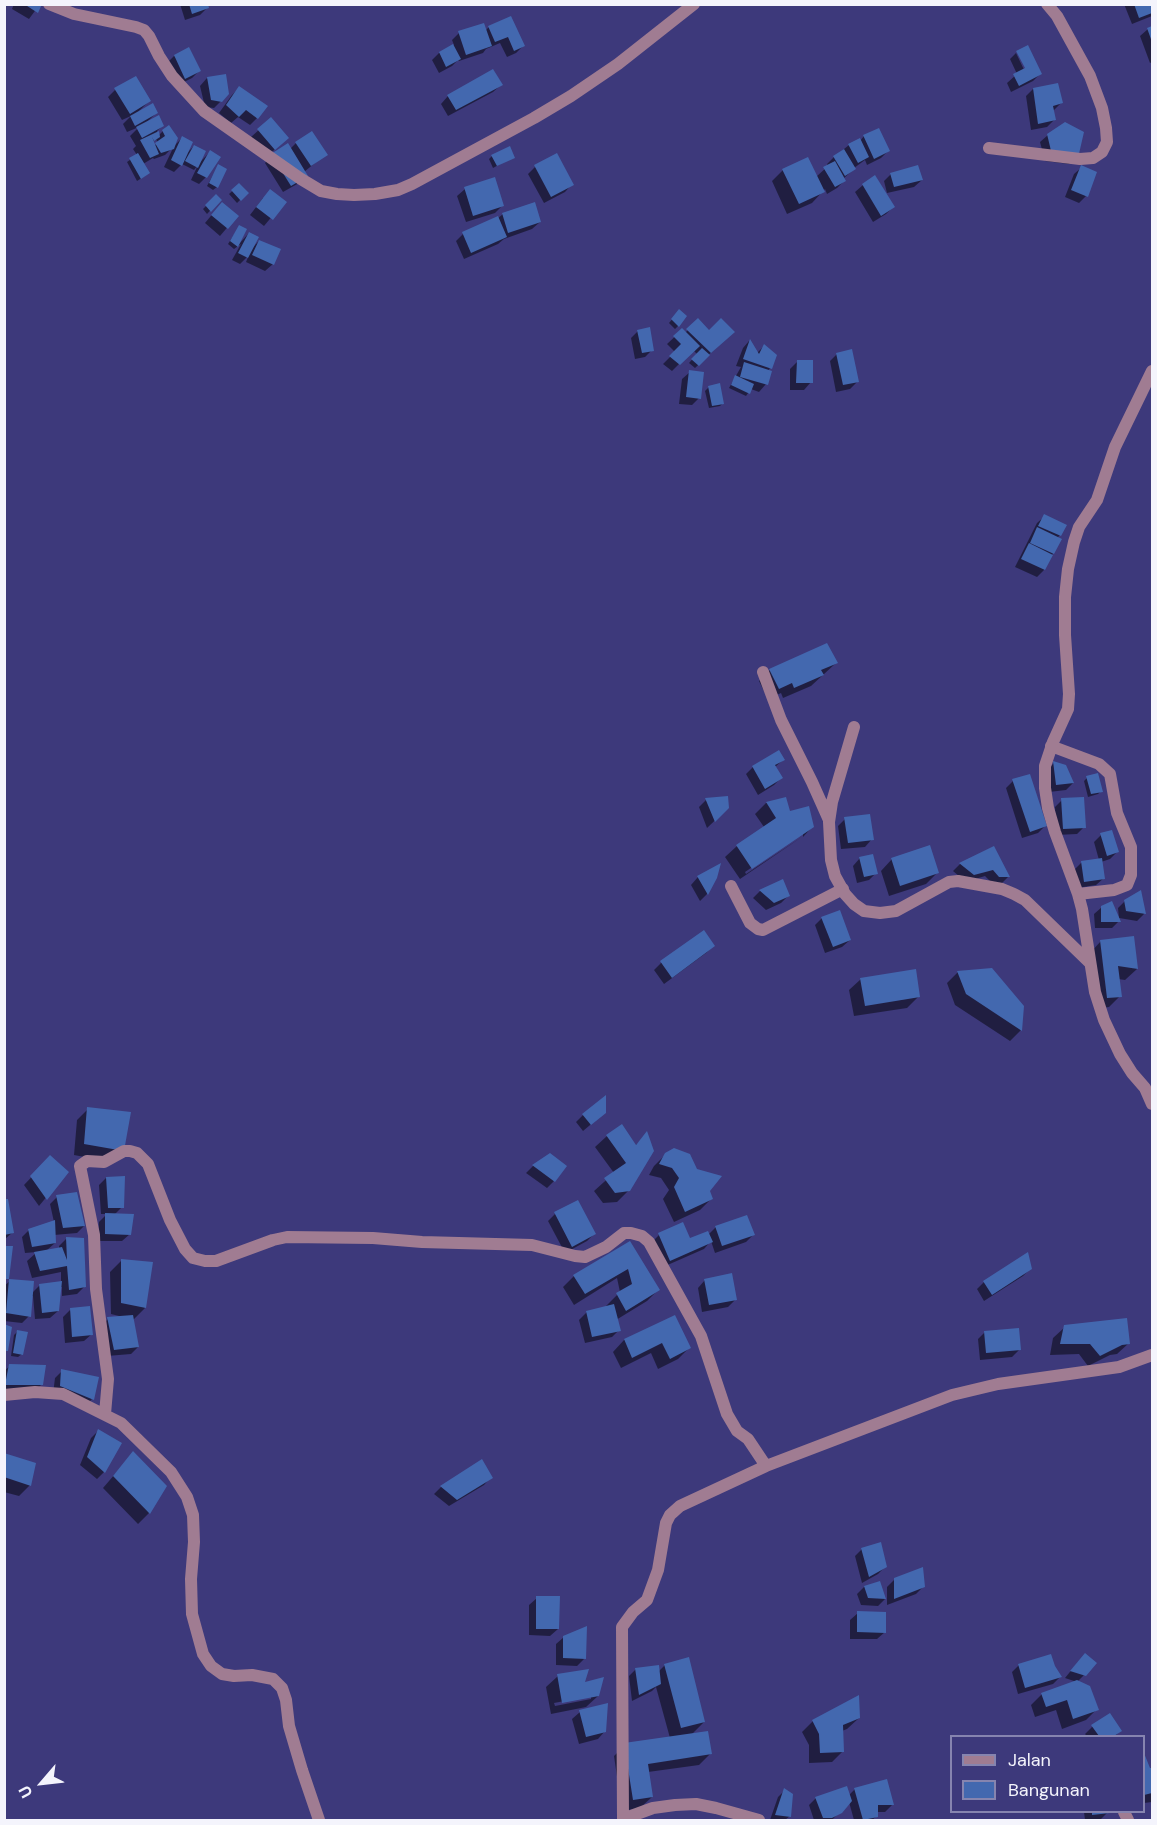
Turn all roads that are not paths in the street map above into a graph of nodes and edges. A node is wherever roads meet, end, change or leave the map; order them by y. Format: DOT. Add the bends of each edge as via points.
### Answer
graph roads {
  1 [pos="49,4"];
  2 [pos="694,4"];
  3 [pos="1047,4"];
  4 [pos="989,148"];
  5 [pos="1152,371"];
  6 [pos="763,672"];
  7 [pos="854,727"];
  8 [pos="1051,746"];
  9 [pos="830,822"];
  10 [pos="731,886"];
  11 [pos="843,889"];
  12 [pos="1078,894"];
  13 [pos="1090,963"];
  14 [pos="1152,1104"];
  15 [pos="1152,1355"];
  16 [pos="4,1395"];
  17 [pos="105,1414"];
  18 [pos="766,1466"];
  19 [pos="623,1820"];
  20 [pos="319,1821"];
  21 [pos="759,1821"];
  1 -- 2 [label="street" via="74,14 144,30 172,76 204,111 311,185 337,195 354,195 398,190 534,118 618,64"];
  3 -- 4 [label="street" via="1090,76 1102,108 1107,142 1094,158 1080,159"];
  5 -- 8 [label="street" via="1115,447 1097,500 1074,542 1065,597 1070,694 1068,709"];
  6 -- 9 [label="street" via="781,720"];
  7 -- 9 [label="street"];
  8 -- 12 [label="street" via="1045,766 1048,808"];
  8 -- 12 [label="street" via="1099,764 1110,774 1117,813 1131,847 1127,885"];
  9 -- 11 [label="street" via="831,860"];
  10 -- 11 [label="street" via="750,923 763,930"];
  11 -- 13 [label="street" via="864,911 880,913 896,911 949,882 1002,889 1025,900"];
  12 -- 13 [label="street"];
  13 -- 14 [label="street" via="1104,1020 1119,1054"];
  15 -- 18 [label="street" via="1094,1372 972,1389"];
  16 -- 17 [label="street" via="63,1394"];
  17 -- 18 [label="street" via="108,1379 96,1289 94,1235 80,1166 84,1161 104,1162 124,1151 143,1157 185,1249 193,1258 205,1262 286,1238 532,1245 585,1257 624,1233 636,1234 649,1242 701,1336 737,1431 748,1439"];
  17 -- 20 [label="street" via="150,1450 187,1497 193,1515 192,1614 203,1654 222,1674 273,1679 282,1688 296,1751"];
  18 -- 19 [label="street" via="680,1506 670,1515 651,1592 622,1627"];
  19 -- 21 [label="street" via="653,1808 696,1804"];
}
